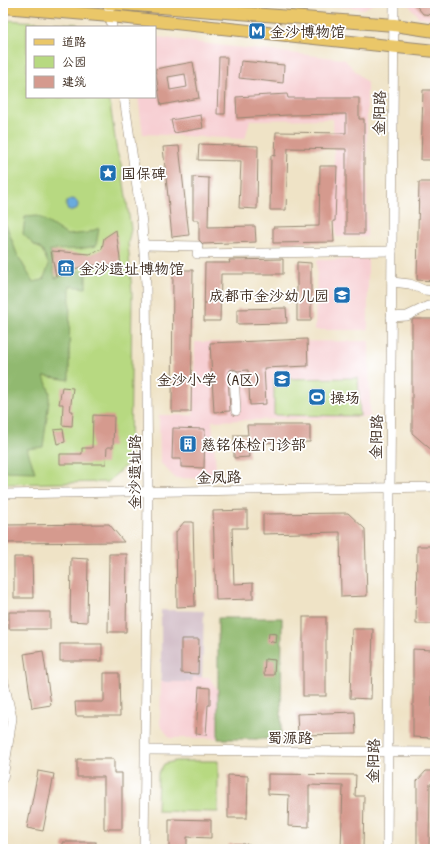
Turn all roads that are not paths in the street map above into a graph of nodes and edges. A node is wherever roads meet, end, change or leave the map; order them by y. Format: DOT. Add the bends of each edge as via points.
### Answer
graph roads {
  1 [pos="108,3"];
  2 [pos="394,3"];
  3 [pos="3,7"];
  4 [pos="111,21"];
  5 [pos="394,25"];
  6 [pos="435,31"];
  7 [pos="394,46"];
  8 [pos="435,51"];
  9 [pos="124,98"];
  10 [pos="144,245"];
  11 [pos="392,251"];
  12 [pos="392,282"];
  13 [pos="435,291"];
  14 [pos="435,306"];
  15 [pos="391,317"];
  16 [pos="234,375"];
  17 [pos="236,411"];
  18 [pos="435,487"];
  19 [pos="390,488"];
  20 [pos="148,492"];
  21 [pos="3,494"];
  22 [pos="3,678"];
  23 [pos="146,750"];
  24 [pos="388,752"];
  25 [pos="435,752"];
  26 [pos="3,778"];
  27 [pos="144,849"];
  28 [pos="386,849"];
  1 -- 4 [label="street"];
  1 -- 5 [label="main road"];
  2 -- 5 [label="street, 金阳路"];
  3 -- 4 [label="main road"];
  4 -- 7 [label="main road"];
  5 -- 6 [label="main road"];
  5 -- 7 [label="street, 金阳路"];
  7 -- 8 [label="main road"];
  7 -- 11 [label="street, 金阳路"];
  9 -- 10 [label="street, 金沙遗址路"];
  10 -- 11 [label="street" via="198,246 197,254"];
  10 -- 20 [label="street, 金沙遗址路"];
  11 -- 12 [label="street, 金阳路"];
  12 -- 13 [label="street"];
  12 -- 15 [label="street, 金阳路"];
  14 -- 15 [label="street" via="428,306 407,316"];
  15 -- 19 [label="street, 金阳路"];
  16 -- 17 [label="street"];
  18 -- 19 [label="street, 金凤路"];
  19 -- 20 [label="street, 金凤路"];
  19 -- 24 [label="street, 金阳路"];
  20 -- 21 [label="street, 金凤路"];
  20 -- 23 [label="street, 金沙遗址路"];
  22 -- 26 [label="street" via="12,718"];
  23 -- 24 [label="street, 蜀源路"];
  23 -- 27 [label="street, 金沙遗址路"];
  24 -- 25 [label="street, 蜀源路"];
  24 -- 28 [label="street, 金阳路"];
}
